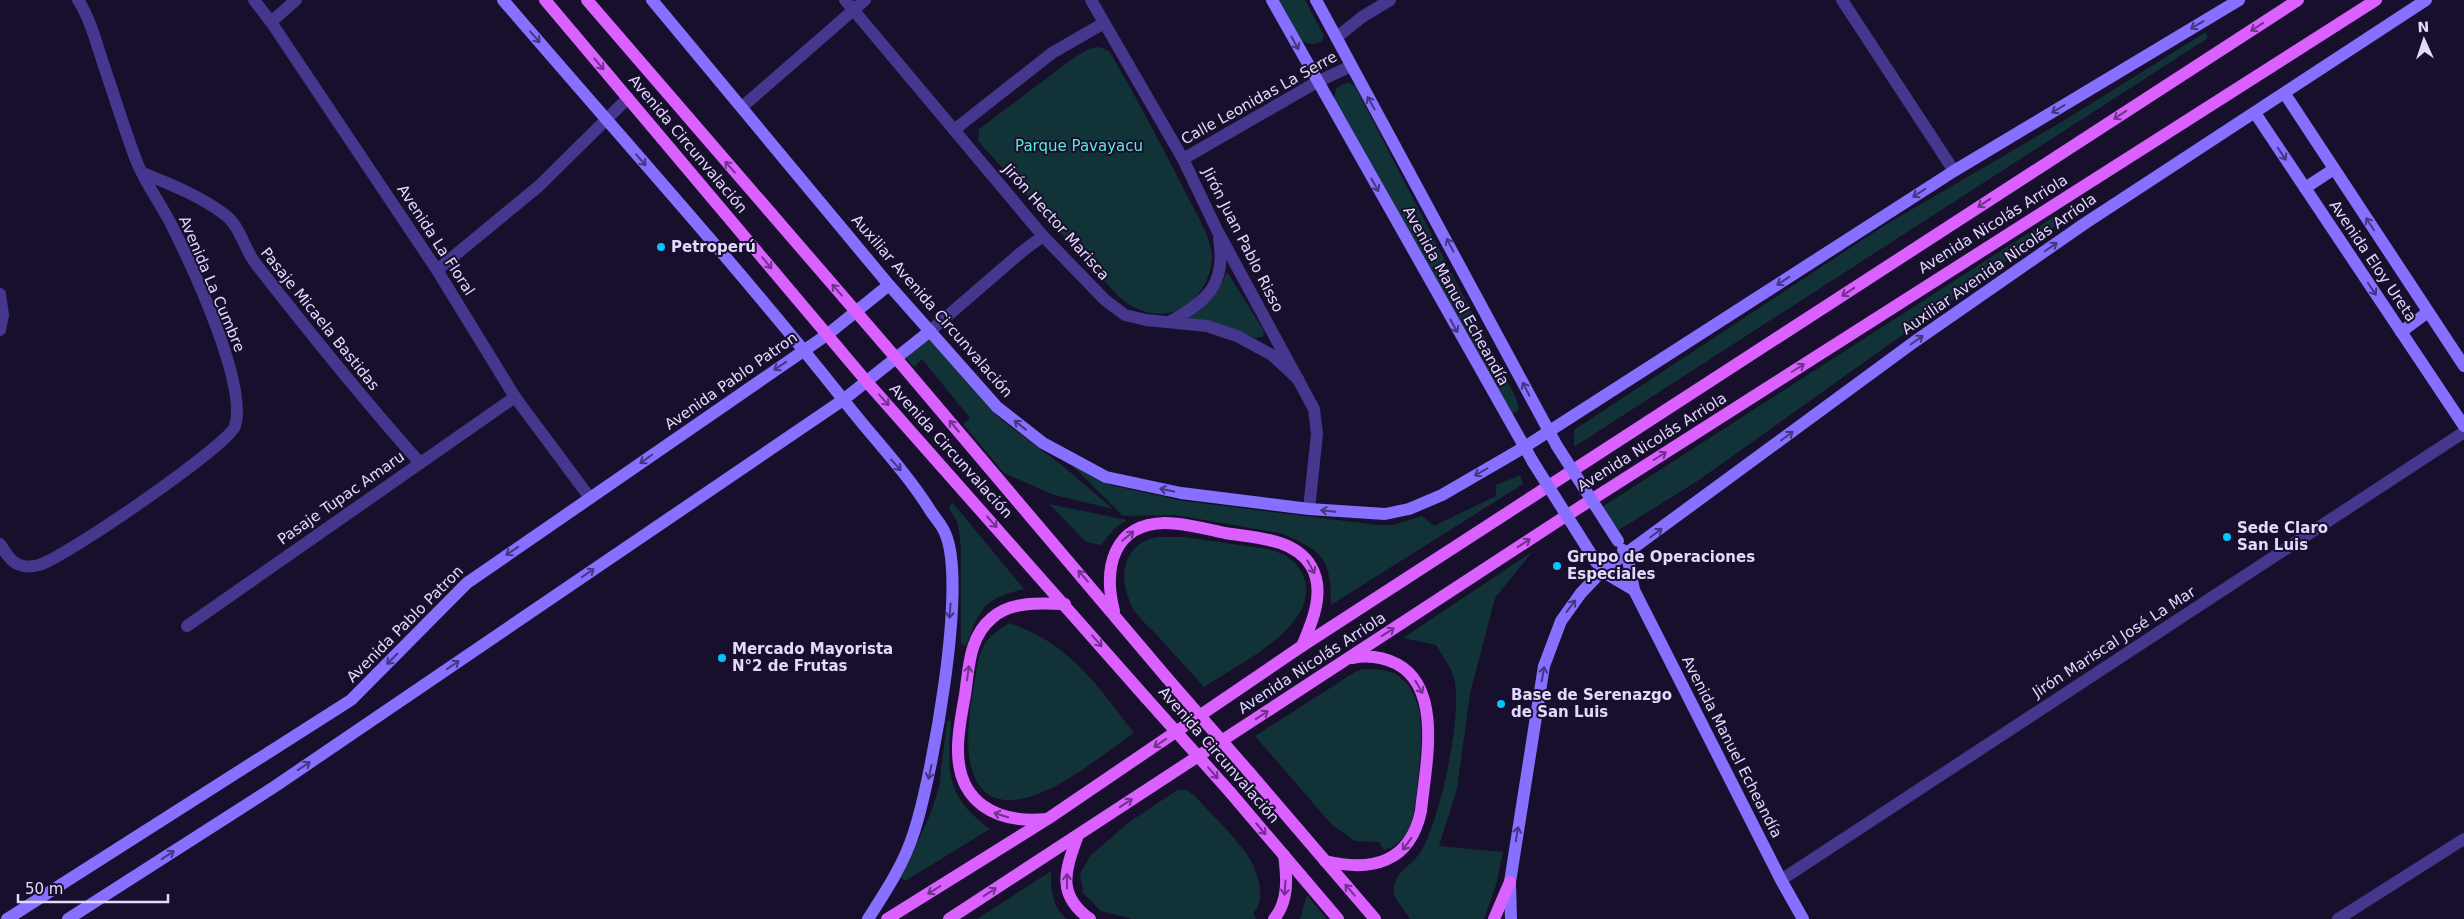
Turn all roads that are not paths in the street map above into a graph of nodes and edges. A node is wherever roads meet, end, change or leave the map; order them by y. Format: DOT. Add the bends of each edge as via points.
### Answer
graph roads {
  1 [pos="78,0"];
  2 [pos="254,0"];
  3 [pos="296,0"];
  4 [pos="503,0"];
  5 [pos="545,0"];
  6 [pos="588,0"];
  7 [pos="652,0"];
  8 [pos="865,0"];
  9 [pos="1091,0"];
  10 [pos="1272,0"];
  11 [pos="1316,0"];
  12 [pos="1390,0"];
  13 [pos="1842,0"];
  14 [pos="2239,0"];
  15 [pos="2298,0"];
  16 [pos="2376,0"];
  17 [pos="2426,0"];
  18 [pos="849,5"];
  19 [pos="271,22"];
  20 [pos="1104,23"];
  21 [pos="1336,38"];
  22 [pos="1351,66"];
  23 [pos="1317,82"];
  24 [pos="2285,94"];
  25 [pos="628,98"];
  26 [pos="742,107"];
  27 [pos="2255,113"];
  28 [pos="606,119"];
  29 [pos="954,130"];
  30 [pos="1183,158"];
  31 [pos="2334,169"];
  32 [pos="1954,171"];
  33 [pos="143,173"];
  34 [pos="2305,188"];
  35 [pos="1218,230"];
  36 [pos="1043,236"];
  37 [pos="437,270"];
  38 [pos="889,285"];
  39 [pos="0,294"];
  40 [pos="855,311"];
  41 [pos="2428,312"];
  42 [pos="1169,322"];
  43 [pos="0,330"];
  44 [pos="930,332"];
  45 [pos="2401,332"];
  46 [pos="828,334"];
  47 [pos="804,350"];
  48 [pos="896,358"];
  49 [pos="2464,366"];
  50 [pos="1298,379"];
  51 [pos="867,382"];
  52 [pos="515,397"];
  53 [pos="843,400"];
  54 [pos="2464,426"];
  55 [pos="1548,432"];
  56 [pos="2464,432"];
  57 [pos="1523,448"];
  58 [pos="420,463"];
  59 [pos="590,498"];
  60 [pos="1309,509"];
  61 [pos="0,544"];
  62 [pos="1627,555"];
  63 [pos="1599,566"];
  64 [pos="1634,590"];
  65 [pos="1065,604"];
  66 [pos="1114,614"];
  67 [pos="187,626"];
  68 [pos="1302,646"];
  69 [pos="1347,659"];
  70 [pos="1049,818"];
  71 [pos="1078,835"];
  72 [pos="2464,839"];
  73 [pos="1284,855"];
  74 [pos="1325,861"];
  75 [pos="1781,880"];
  76 [pos="1510,882"];
  77 [pos="7,919"];
  78 [pos="68,919"];
  79 [pos="868,919"];
  80 [pos="887,919"];
  81 [pos="949,919"];
  82 [pos="1090,919"];
  83 [pos="1274,919"];
  84 [pos="1338,919"];
  85 [pos="1375,919"];
  86 [pos="1494,919"];
  87 [pos="1511,919"];
  88 [pos="1803,919"];
  89 [pos="2338,919"];
  1 -- 33 [label="street, Avenida La Cumbre"];
  2 -- 19 [label="street, Avenida La Floral"];
  3 -- 19 [label="street"];
  4 -- 28 [label="street, one-way"];
  5 -- 25 [label="main road, Avenida Circunvalación, one-way"];
  40 -- 6 [label="main road, Avenida Circunvalación, one-way"];
  7 -- 26 [label="street, Auxiliar Avenida Circunvalación"];
  8 -- 18 [label="street"];
  9 -- 20 [label="street, Jirón Juan Pablo Risso"];
  10 -- 23 [label="street, Avenida Manuel Echeandía, one-way"];
  11 -- 21 [label="street, Avenida Manuel Echeandía"];
  12 -- 21 [label="street, Calle Leonidas La Serre"];
  13 -- 32 [label="street"];
  14 -- 32 [label="street, one-way"];
  15 -- 68 [label="main road, Avenida Nicolás Arriola, one-way"];
  69 -- 16 [label="main road, Avenida Nicolás Arriola, one-way" via="1564,517"];
  17 -- 24 [label="street, Auxiliar Avenida Nicolás Arriola"];
  18 -- 26 [label="street"];
  18 -- 29 [label="street, Jirón Hector Marisca"];
  19 -- 37 [label="street, Avenida La Floral"];
  20 -- 29 [label="street" via="1052,53"];
  20 -- 30 [label="street, Jirón Juan Pablo Risso"];
  21 -- 22 [label="street, Avenida Manuel Echeandía"];
  22 -- 23 [label="street, Calle Leonidas La Serre"];
  55 -- 22 [label="street, Avenida Manuel Echeandía, one-way" via="1480,300"];
  23 -- 30 [label="street, Calle Leonidas La Serre"];
  23 -- 57 [label="street, Avenida Manuel Echeandía, one-way"];
  24 -- 27 [label="street, Auxiliar Avenida Nicolás Arriola"];
  24 -- 31 [label="street, Avenida Eloy Ureta"];
  25 -- 28 [label="street"];
  25 -- 46 [label="main road, Avenida Circunvalación, one-way"];
  26 -- 38 [label="street, Auxiliar Avenida Circunvalación"];
  27 -- 34 [label="street, Avenida Eloy Ureta, one-way"];
  62 -- 27 [label="street, Auxiliar Avenida Nicolás Arriola, one-way" via="1914,342 2084,224"];
  28 -- 37 [label="street" via="539,186"];
  28 -- 47 [label="street, one-way"];
  29 -- 36 [label="street, Jirón Hector Marisca"];
  30 -- 35 [label="street, Jirón Juan Pablo Risso"];
  31 -- 34 [label="street"];
  41 -- 31 [label="street, Avenida Eloy Ureta, one-way"];
  32 -- 55 [label="street, one-way"];
  33 -- 58 [label="street, Pasaje Micaela Bastidas" via="173,185 226,214 238,231 247,253 306,329"];
  33 -- 61 [label="street, Avenida La Cumbre" via="172,225 224,347 236,392 235,426 225,440 204,458 68,550 39,565 23,566 10,559"];
  34 -- 45 [label="street, Avenida Eloy Ureta, one-way"];
  35 -- 42 [label="street" via="1222,257 1219,275 1210,294 1195,308"];
  35 -- 50 [label="street, Jirón Juan Pablo Risso"];
  36 -- 42 [label="street, Jirón Hector Marisca" via="1105,300 1125,315"];
  36 -- 44 [label="street"];
  37 -- 52 [label="street, Avenida La Floral"];
  38 -- 40 [label="street, Avenida Pablo Patron"];
  38 -- 44 [label="street, Auxiliar Avenida Circunvalación"];
  39 -- 43 [label="street" via="3,314"];
  40 -- 46 [label="street, Avenida Pablo Patron"];
  40 -- 48 [label="main road, Avenida Circunvalación"];
  41 -- 45 [label="street"];
  41 -- 49 [label="street, Avenida Eloy Ureta"];
  42 -- 50 [label="street, Jirón Hector Marisca" via="1207,326 1238,336 1272,355"];
  44 -- 48 [label="street"];
  60 -- 44 [label="street, Auxiliar Avenida Circunvalación, one-way" via="1181,493 1106,476 1043,443 997,407"];
  45 -- 54 [label="street, Avenida Eloy Ureta"];
  46 -- 47 [label="street, Avenida Pablo Patron"];
  46 -- 51 [label="main road, Avenida Circunvalación"];
  47 -- 53 [label="street"];
  47 -- 59 [label="street, Avenida Pablo Patron, one-way"];
  48 -- 51 [label="street"];
  66 -- 48 [label="main road, Avenida Circunvalación, one-way"];
  50 -- 60 [label="street, Jirón Juan Pablo Risso" via="1314,409 1317,434"];
  51 -- 53 [label="street"];
  51 -- 65 [label="main road, Avenida Circunvalación, one-way"];
  52 -- 58 [label="street, Pasaje Tupac Amaru"];
  52 -- 59 [label="street, Avenida La Floral"];
  78 -- 53 [label="street, one-way" via="282,781"];
  53 -- 79 [label="street, one-way" via="915,486 945,534 952,558 947,660 931,771 914,834 898,873"];
  55 -- 57 [label="street"];
  55 -- 62 [label="street, Avenida Manuel Echeandía, bridge"];
  56 -- 75 [label="street, Jirón Mariscal José La Mar"];
  57 -- 60 [label="street, Auxiliar Avenida Circunvalación, one-way" via="1442,495 1408,509 1385,514"];
  57 -- 63 [label="street, Avenida Manuel Echeandía, bridge"];
  58 -- 67 [label="street, Pasaje Tupac Amaru"];
  59 -- 77 [label="street, Avenida Pablo Patron, one-way" via="467,582 350,700"];
  62 -- 63 [label="street, Auxiliar Avenida Nicolás Arriola"];
  62 -- 64 [label="street, Avenida Manuel Echeandía"];
  63 -- 64 [label="street, Avenida Manuel Echeandía"];
  76 -- 63 [label="street, one-way" via="1544,666 1561,621"];
  64 -- 75 [label="street, Avenida Manuel Echeandía"];
  70 -- 65 [label="main road, one-way" via="1015,819 987,810 967,790 958,748 970,655 983,627 993,616 1011,608 1036,603"];
  65 -- 73 [label="main road, Avenida Circunvalación, one-way, bridge"];
  66 -- 68 [label="main road, one-way" via="1109,584 1112,561 1122,540 1140,527 1175,524 1282,544 1306,558 1316,579 1317,598"];
  66 -- 74 [label="main road, Avenida Circunvalación, bridge"];
  68 -- 70 [label="main road, Avenida Nicolás Arriola, one-way"];
  71 -- 69 [label="main road, Avenida Nicolás Arriola, one-way"];
  69 -- 74 [label="main road, one-way" via="1360,656 1385,659 1403,668 1425,697 1428,720 1421,811 1408,844 1390,858 1352,866"];
  70 -- 80 [label="main road, Avenida Nicolás Arriola, one-way"];
  81 -- 71 [label="main road, Avenida Nicolás Arriola, one-way"];
  82 -- 71 [label="main road, one-way" via="1072,901 1066,887 1067,868"];
  72 -- 89 [label="street"];
  73 -- 83 [label="main road, one-way" via="1286,893"];
  73 -- 84 [label="main road, Avenida Circunvalación"];
  85 -- 74 [label="main road, Avenida Circunvalación, one-way"];
  75 -- 88 [label="street, Avenida Manuel Echeandía"];
  76 -- 86 [label="main road"];
  76 -- 87 [label="street"];
}
